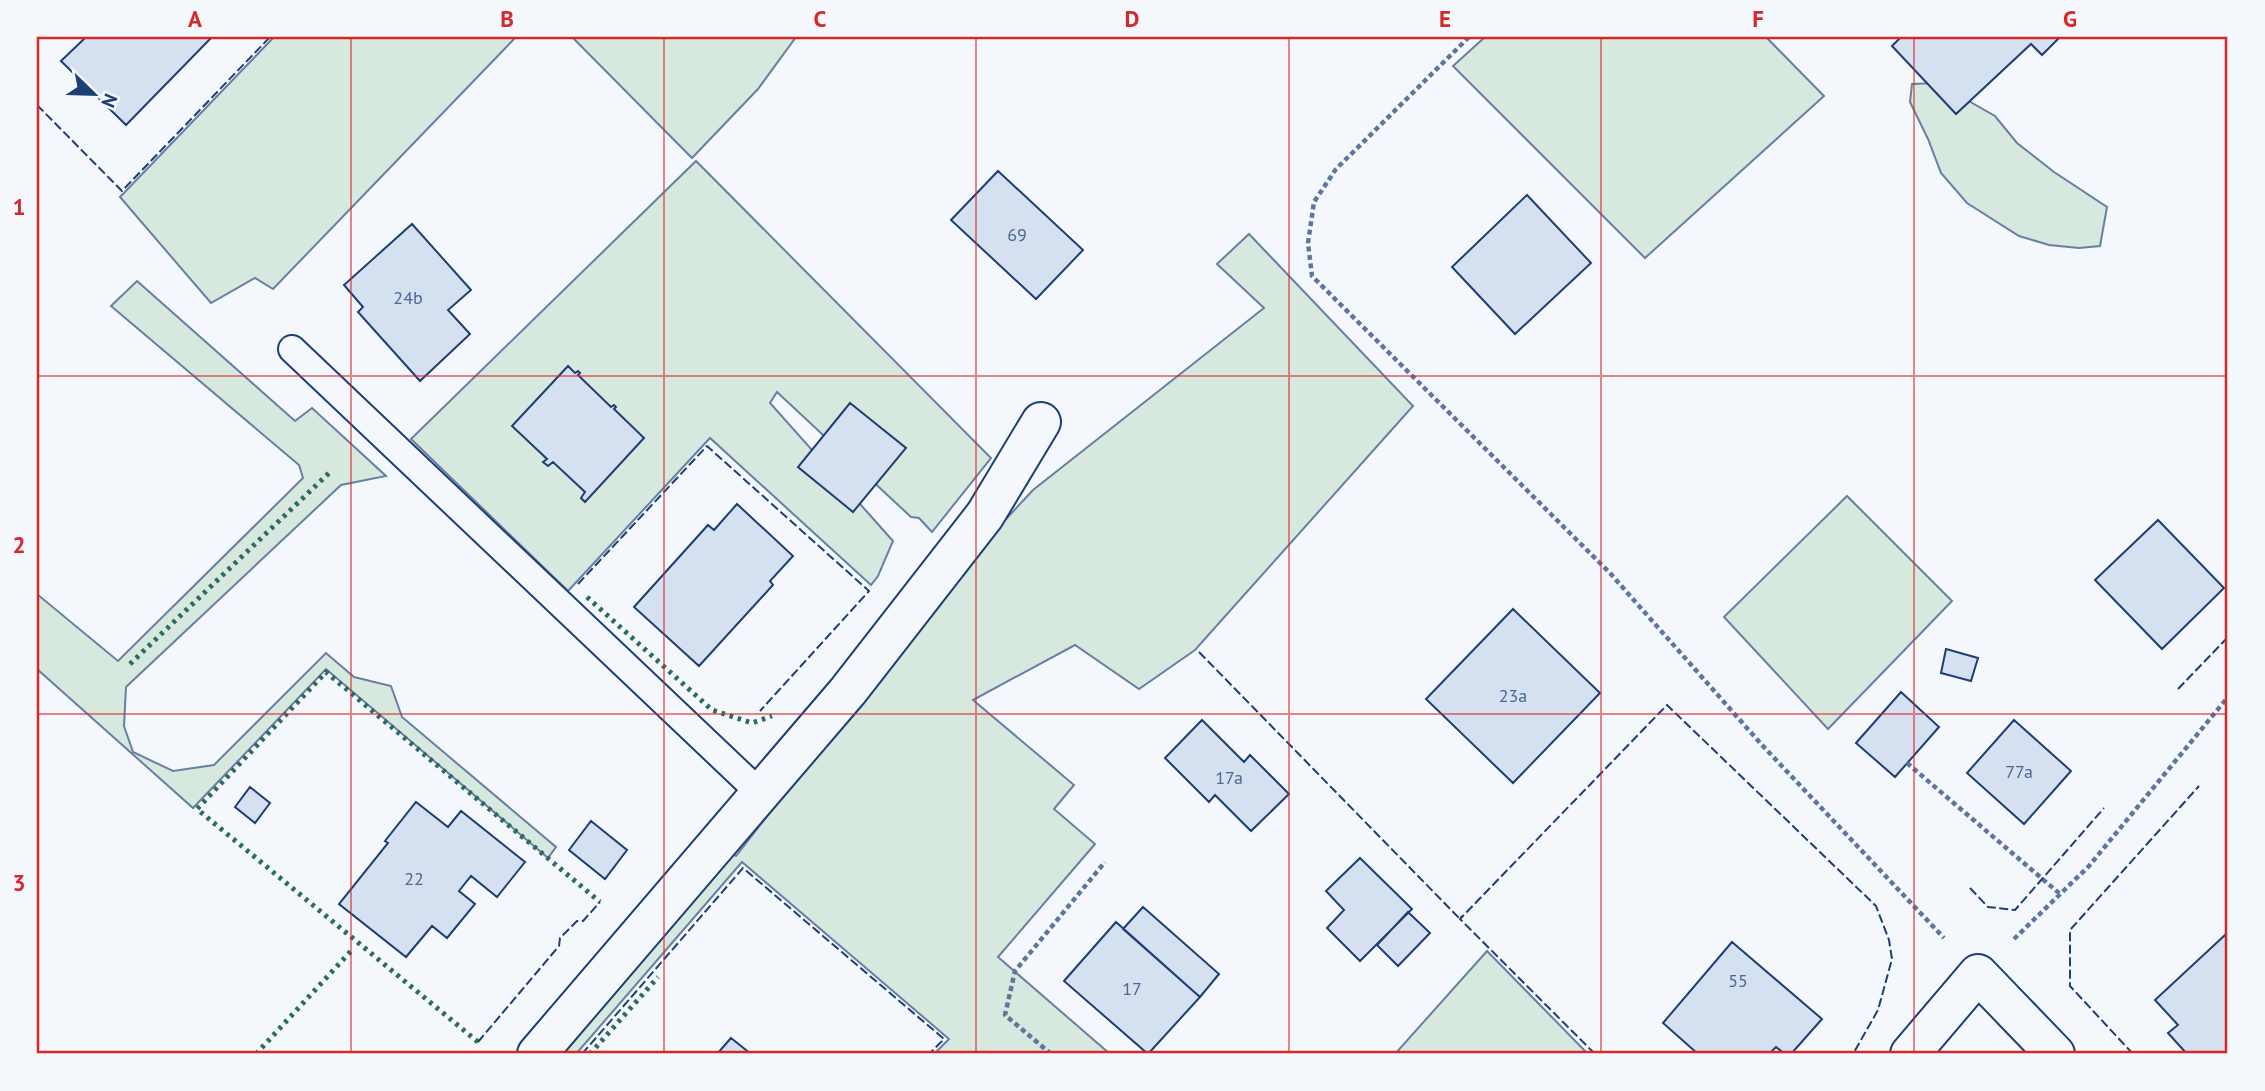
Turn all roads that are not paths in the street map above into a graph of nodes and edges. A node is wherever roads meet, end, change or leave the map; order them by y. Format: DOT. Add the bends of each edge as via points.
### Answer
graph roads {
  1 [pos="292,349"];
  2 [pos="1041,422"];
  3 [pos="760,793"];
  4 [pos="537,1054"];
  5 [pos="1910,1054"];
  6 [pos="2055,1054"];
  1 -- 3 [label="lane"];
  2 -- 3 [label="street" via="985,515 848,691"];
  3 -- 4 [label="street"];
  5 -- 6 [label="street" via="1978,974"];
}
